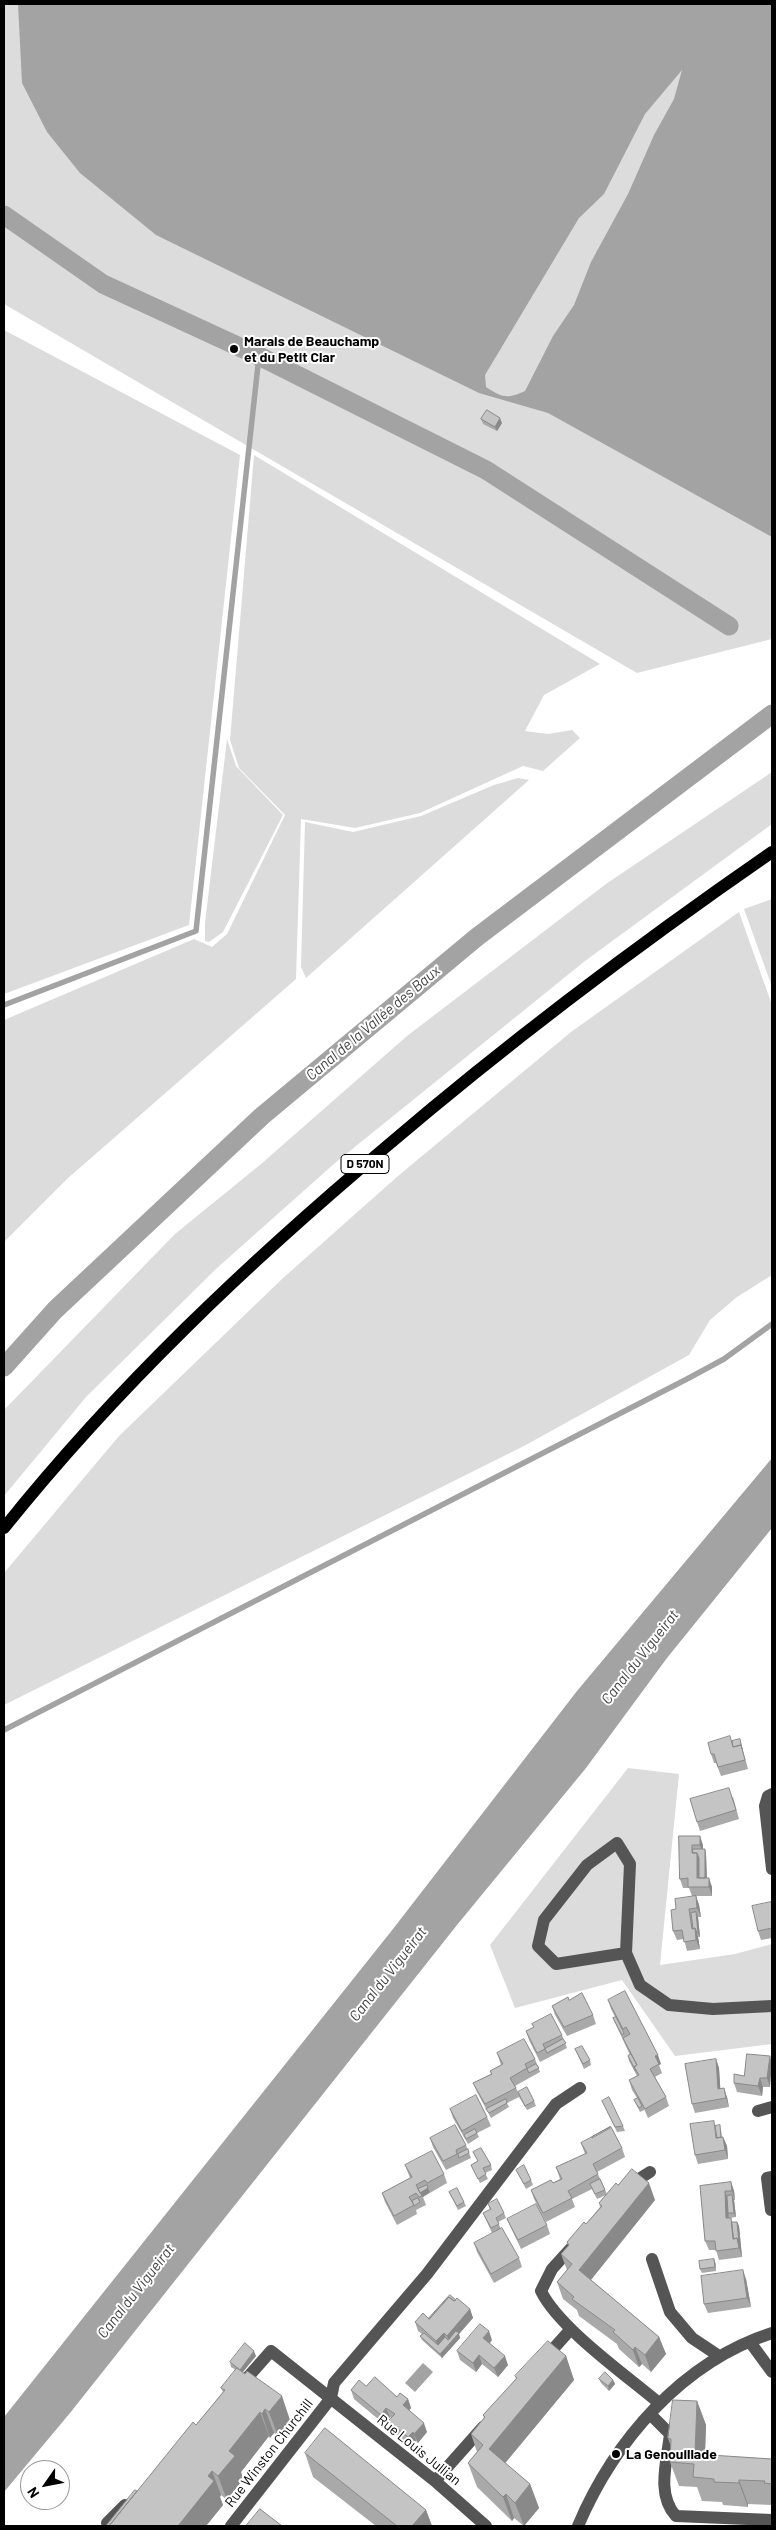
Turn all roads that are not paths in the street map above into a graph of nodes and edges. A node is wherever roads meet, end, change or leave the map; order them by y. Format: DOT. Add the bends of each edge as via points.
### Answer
graph roads {
  1 [pos="772,852"];
  2 [pos="4,1528"];
  3 [pos="772,1794"];
  4 [pos="772,1869"];
  5 [pos="626,1953"];
  6 [pos="772,2006"];
  7 [pos="580,2088"];
  8 [pos="772,2107"];
  9 [pos="758,2111"];
  10 [pos="650,2172"];
  11 [pos="772,2178"];
  12 [pos="618,2196"];
  13 [pos="771,2210"];
  14 [pos="585,2233"];
  15 [pos="652,2259"];
  16 [pos="571,2329"];
  17 [pos="772,2333"];
  18 [pos="750,2342"];
  19 [pos="719,2356"];
  20 [pos="539,2365"];
  21 [pos="772,2372"];
  22 [pos="232,2395"];
  23 [pos="331,2398"];
  24 [pos="659,2403"];
  25 [pos="650,2414"];
  26 [pos="493,2416"];
  27 [pos="435,2481"];
  28 [pos="133,2497"];
  29 [pos="772,2520"];
  30 [pos="107,2523"];
  31 [pos="477,2523"];
  32 [pos="231,2526"];
  33 [pos="578,2526"];
  1 -- 2 [label="main road, D 570N" via="606,970 451,1091 344,1181 176,1336 90,1425"];
  3 -- 4 [label="street" via="765,1806"];
  5 -- 5 [label="street" via="630,1864 617,1843 588,1866 544,1920 538,1946 556,1964"];
  5 -- 6 [label="street" via="640,1985 669,2005 714,2009"];
  7 -- 23 [label="street, Rue Winston Churchill" via="556,2104 427,2274 334,2383"];
  8 -- 9 [label="street"];
  10 -- 12 [label="street" via="624,2188"];
  11 -- 13 [label="street" via="767,2178"];
  14 -- 16 [label="street" via="552,2270 541,2291 548,2306"];
  15 -- 19 [label="street" via="670,2312 692,2338"];
  16 -- 20 [label="street"];
  16 -- 24 [label="street"];
  17 -- 18 [label="street"];
  18 -- 19 [label="street"];
  18 -- 21 [label="street"];
  19 -- 24 [label="street"];
  22 -- 23 [label="street, Rue Louis Jullian" via="271,2350"];
  23 -- 27 [label="street, Rue Louis Jullian"];
  23 -- 32 [label="street, Rue Winston Churchill"];
  24 -- 25 [label="street"];
  25 -- 29 [label="street" via="670,2434 664,2492 667,2506 676,2516"];
  25 -- 33 [label="street" via="616,2454"];
  26 -- 27 [label="street"];
  27 -- 31 [label="street, Rue Louis Jullian"];
  28 -- 30 [label="street"];
}
